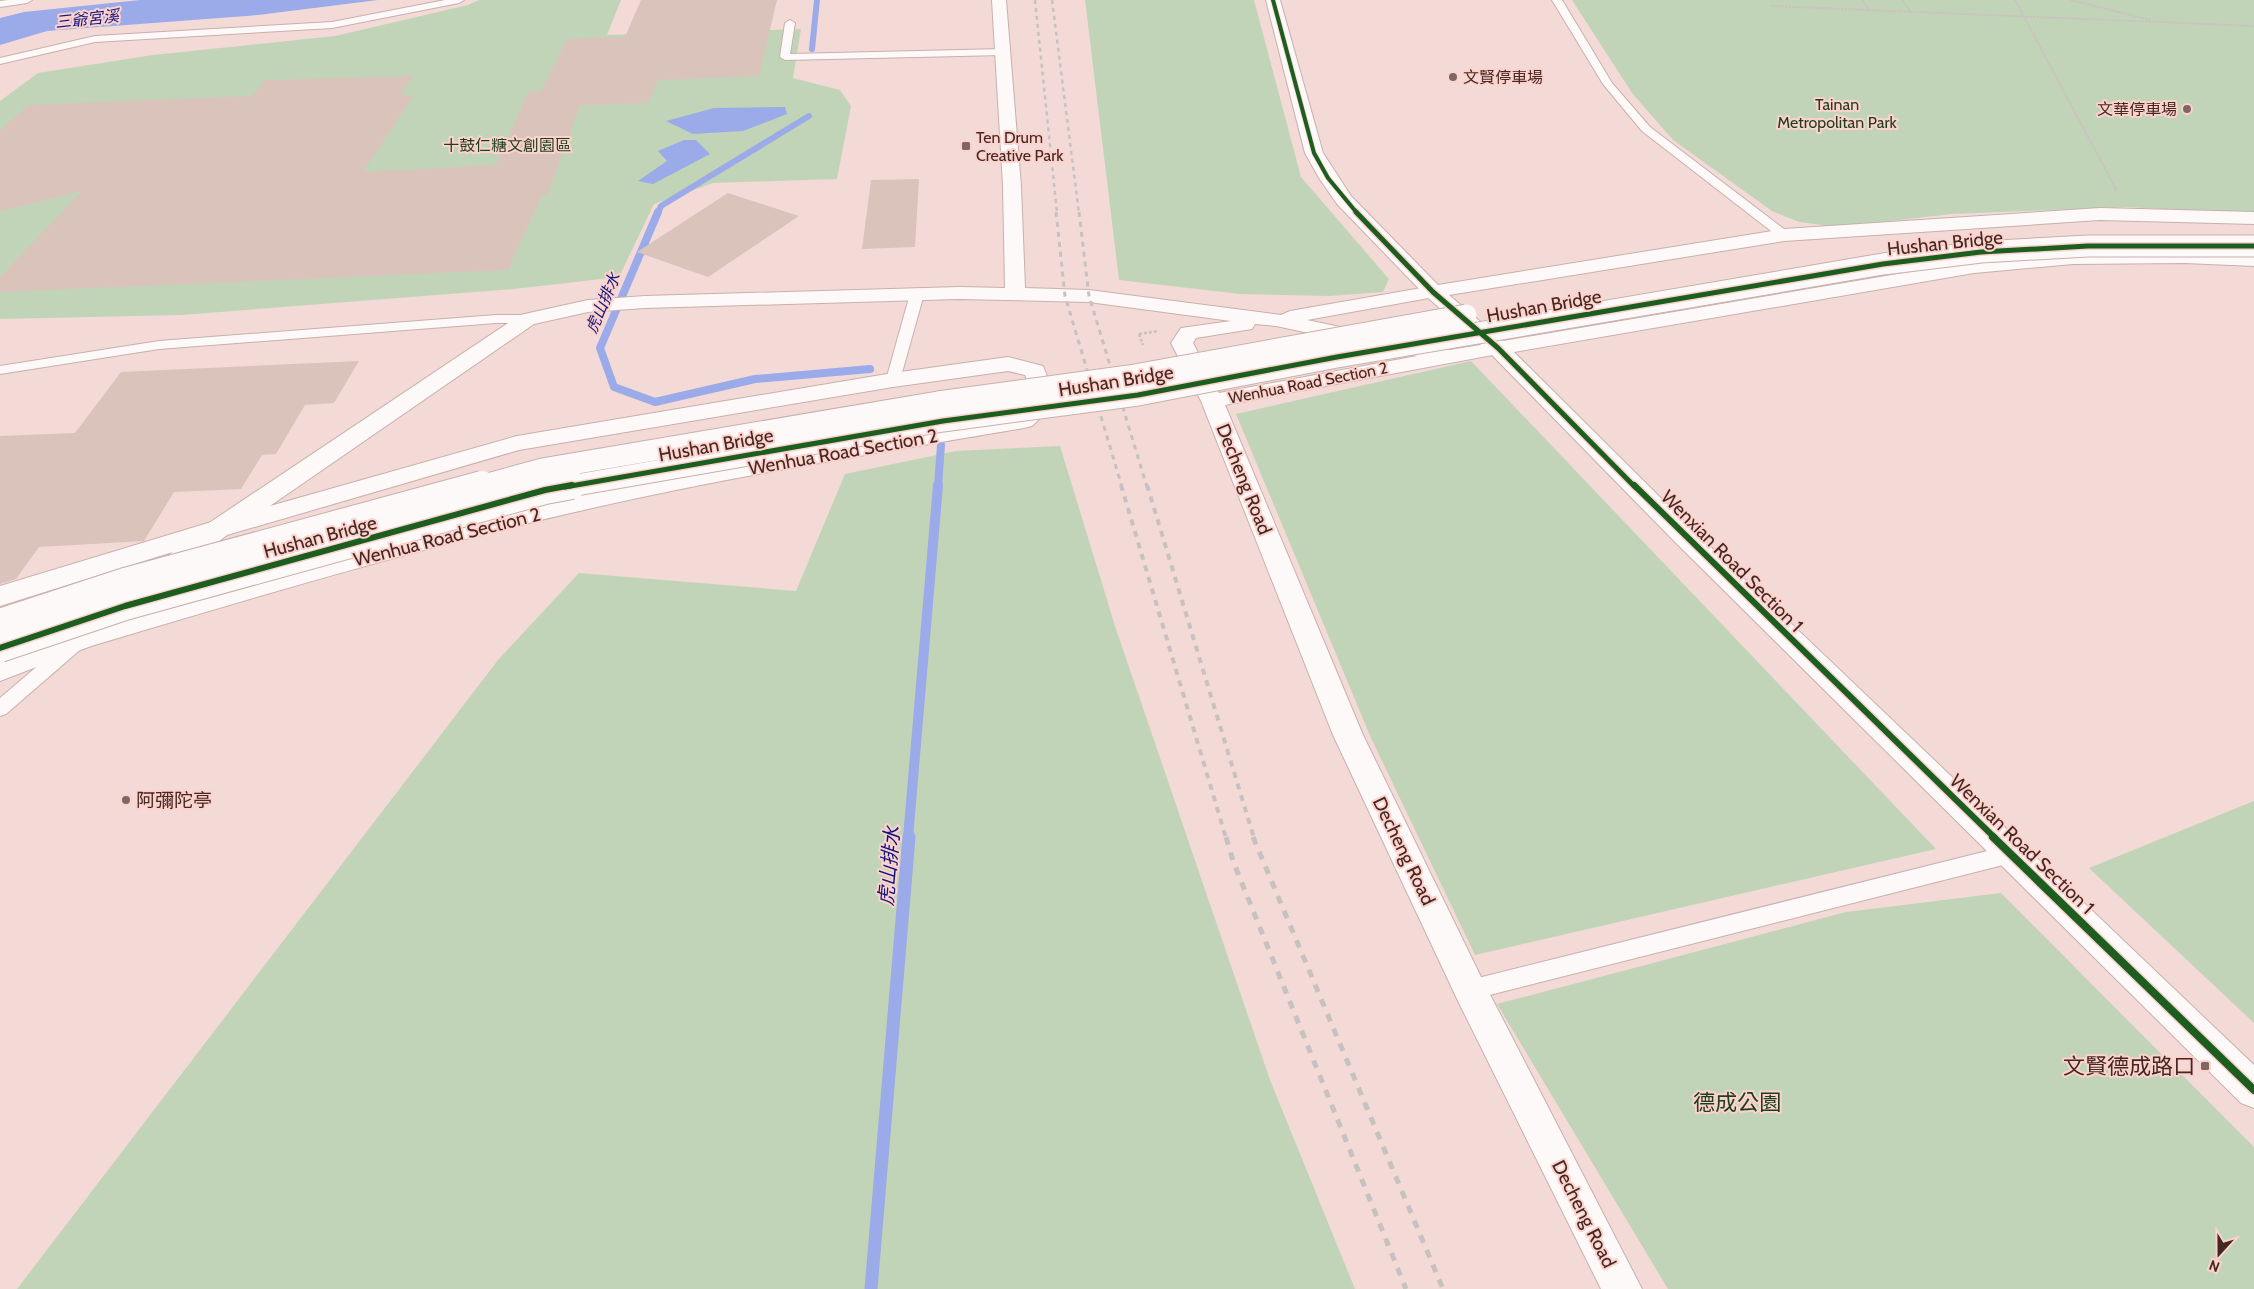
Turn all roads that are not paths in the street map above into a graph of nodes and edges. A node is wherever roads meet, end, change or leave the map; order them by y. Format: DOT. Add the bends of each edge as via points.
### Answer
graph roads {
  1 [pos="27,0"];
  2 [pos="460,0"];
  3 [pos="998,0"];
  4 [pos="1274,0"];
  5 [pos="1557,0"];
  6 [pos="0,4"];
  7 [pos="790,23"];
  8 [pos="1003,52"];
  9 [pos="0,60"];
  10 [pos="2254,218"];
  11 [pos="2254,232"];
  12 [pos="1784,235"];
  13 [pos="2254,246"];
  14 [pos="2254,260"];
  15 [pos="1433,292"];
  16 [pos="917,294"];
  17 [pos="1015,294"];
  18 [pos="527,319"];
  19 [pos="1276,320"];
  20 [pos="1498,348"];
  21 [pos="1450,357"];
  22 [pos="0,370"];
  23 [pos="893,380"];
  24 [pos="1212,401"];
  25 [pos="218,529"];
  26 [pos="0,596"];
  27 [pos="0,622"];
  28 [pos="81,639"];
  29 [pos="0,648"];
  30 [pos="0,670"];
  31 [pos="0,709"];
  32 [pos="2011,854"];
  33 [pos="1470,990"];
  34 [pos="2254,1090"];
  35 [pos="1622,1289"];
  1 -- 6 [label="lane"];
  2 -- 9 [label="lane" via="332,26 95,39"];
  3 -- 8 [label="street"];
  4 -- 15 [label="street, Wenxian Road Section 1" via="1314,153 1344,200"];
  5 -- 12 [label="lane" via="1608,84 1646,129"];
  7 -- 8 [label="lane" via="785,57"];
  8 -- 17 [label="street"];
  10 -- 12 [label="street, Wenhua Road Section 2" via="2100,214"];
  11 -- 27 [label="street, Hushan Bridge, bridge" via="2072,231 1964,237 1865,249 1325,339 1129,376 938,402 542,468 125,582"];
  12 -- 15 [label="street, Wenhua Road Section 2"];
  13 -- 29 [label="street, Hushan Bridge, bridge" via="2088,246 1981,252 1883,264 1138,394 943,422 554,488 125,606"];
  14 -- 20 [label="street, Wenhua Road Section 2" via="2073,258 1974,267"];
  15 -- 19 [label="street, Wenhua Road Section 2"];
  15 -- 20 [label="street, Wenxian Road Section 1"];
  16 -- 17 [label="street, Wenhua Road Section 2"];
  16 -- 18 [label="street, Wenhua Road Section 2" via="645,302 588,306"];
  16 -- 23 [label="lane"];
  17 -- 19 [label="street, Wenhua Road Section 2" via="1089,296"];
  18 -- 22 [label="lane" via="159,345"];
  18 -- 25 [label="street, Wenhua Road Section 2"];
  19 -- 21 [label="street, Wenhua Road Section 2"];
  19 -- 24 [label="street, Wenhua Road Section 2" via="1189,334 1182,342"];
  20 -- 21 [label="street, Wenhua Road Section 2"];
  20 -- 32 [label="street, Wenxian Road Section 1" via="1683,535"];
  21 -- 24 [label="street, Wenhua Road Section 2"];
  23 -- 25 [label="street, Wenhua Road Section 2" via="517,443"];
  23 -- 28 [label="street, Wenhua Road Section 2" via="1008,364 1035,370 1046,402 1024,421 773,463 588,502 396,548"];
  24 -- 33 [label="street, Decheng Road" via="1348,735"];
  25 -- 26 [label="street"];
  25 -- 28 [label="street, Wenhua Road Section 2"];
  28 -- 30 [label="street"];
  28 -- 31 [label="lane"];
  32 -- 33 [label="lane"];
  32 -- 34 [label="street, Wenxian Road Section 1"];
  33 -- 35 [label="street, Decheng Road"];
}
